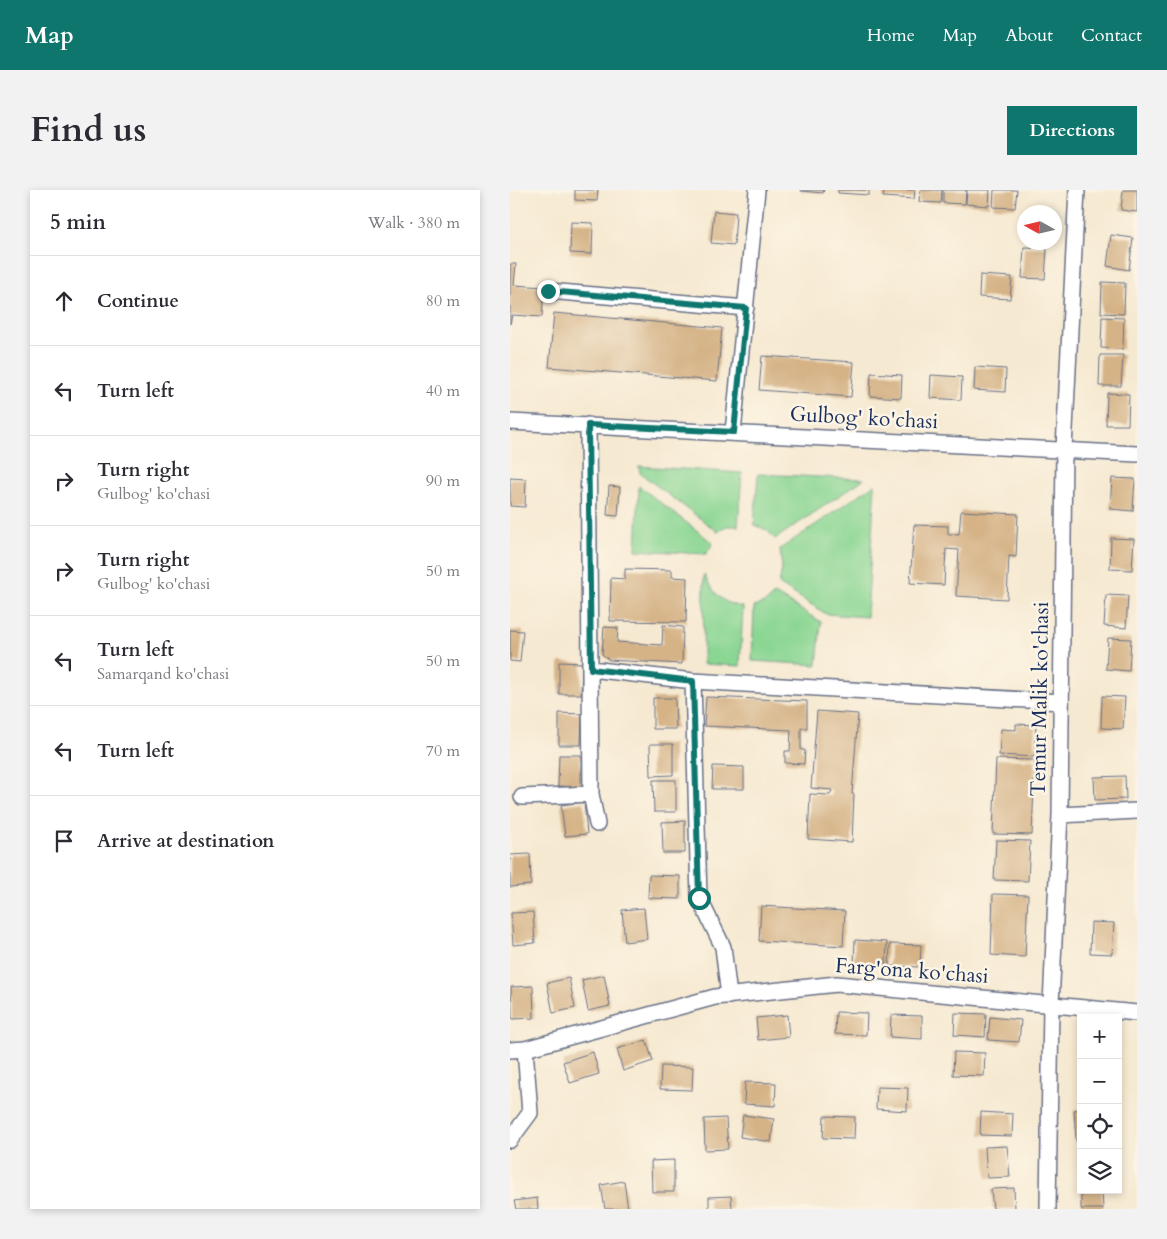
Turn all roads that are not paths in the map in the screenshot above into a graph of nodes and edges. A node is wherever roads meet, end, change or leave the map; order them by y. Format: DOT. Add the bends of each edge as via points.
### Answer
graph roads {
  1 [pos="758,190"];
  2 [pos="1077,190"];
  3 [pos="548,291"];
  4 [pos="746,308"];
  5 [pos="510,422"];
  6 [pos="588,425"];
  7 [pos="734,432"];
  8 [pos="1064,449"];
  9 [pos="1137,454"];
  10 [pos="591,669"];
  11 [pos="693,681"];
  12 [pos="1061,702"];
  13 [pos="591,794"];
  14 [pos="522,797"];
  15 [pos="1137,811"];
  16 [pos="1060,815"];
  17 [pos="597,824"];
  18 [pos="729,996"];
  19 [pos="1051,1004"];
  20 [pos="1137,1013"];
  21 [pos="518,1050"];
  22 [pos="510,1140"];
  23 [pos="1048,1209"];
  1 -- 4 [label="street"];
  2 -- 8 [label="street, Temur Malik ko'chasi"];
  3 -- 4 [label="street"];
  4 -- 7 [label="street"];
  5 -- 6 [label="street, Gulbog' ko'chasi"];
  6 -- 7 [label="street, Gulbog' ko'chasi"];
  6 -- 10 [label="street"];
  7 -- 8 [label="street, Gulbog' ko'chasi"];
  8 -- 9 [label="street, Gulbog' ko'chasi"];
  8 -- 12 [label="street, Temur Malik ko'chasi"];
  10 -- 11 [label="street"];
  10 -- 13 [label="street"];
  11 -- 12 [label="street"];
  11 -- 18 [label="street" via="699,898 723,947"];
  12 -- 16 [label="street, Temur Malik ko'chasi"];
  13 -- 14 [label="street"];
  13 -- 17 [label="street"];
  15 -- 16 [label="street"];
  16 -- 19 [label="street, Temur Malik ko'chasi"];
  18 -- 19 [label="street, Farg'ona ko'chasi" via="837,984"];
  18 -- 21 [label="street, Farg'ona ko'chasi" via="715,997"];
  19 -- 20 [label="street, Farg'ona ko'chasi"];
  19 -- 23 [label="street, Temur Malik ko'chasi"];
  21 -- 22 [label="street" via="530,1113"];
}
